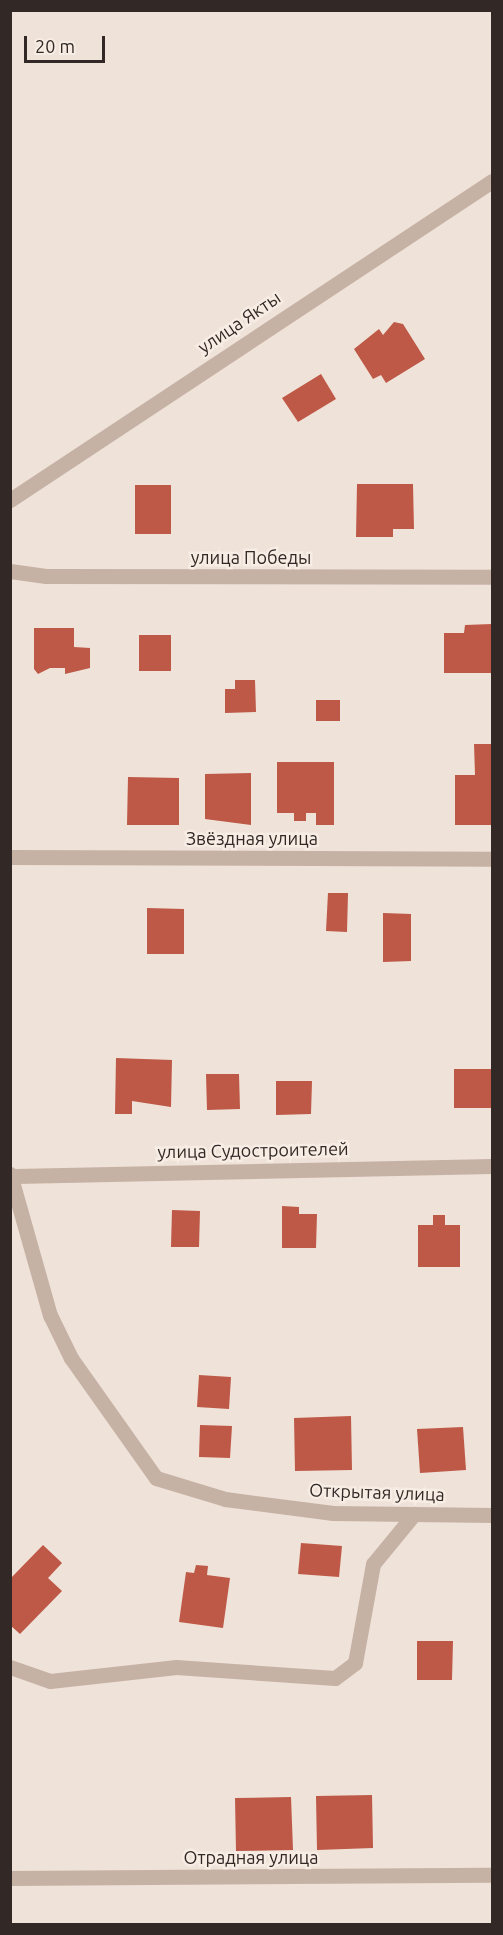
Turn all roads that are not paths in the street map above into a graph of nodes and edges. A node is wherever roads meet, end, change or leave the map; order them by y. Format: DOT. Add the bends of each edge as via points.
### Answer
graph roads {
  1 [pos="492,181"];
  2 [pos="10,500"];
  3 [pos="10,572"];
  4 [pos="492,578"];
  5 [pos="10,857"];
  6 [pos="492,859"];
  7 [pos="492,1166"];
  8 [pos="13,1175"];
  9 [pos="414,1514"];
  10 [pos="492,1515"];
  11 [pos="10,1667"];
  12 [pos="492,1875"];
  13 [pos="10,1878"];
  1 -- 2 [label="street, улица Якты"];
  3 -- 4 [label="street, улица Победы" via="58,576"];
  5 -- 6 [label="street, Звёздная улица"];
  7 -- 8 [label="street, улица Судостроителей"];
  8 -- 9 [label="street, Открытая улица" via="50,1315 71,1358 156,1478 225,1499 333,1513"];
  9 -- 10 [label="street, Открытая улица"];
  9 -- 11 [label="street" via="373,1564 355,1663 335,1678 176,1667 50,1681"];
  12 -- 13 [label="street, Отрадная улица"];
}
